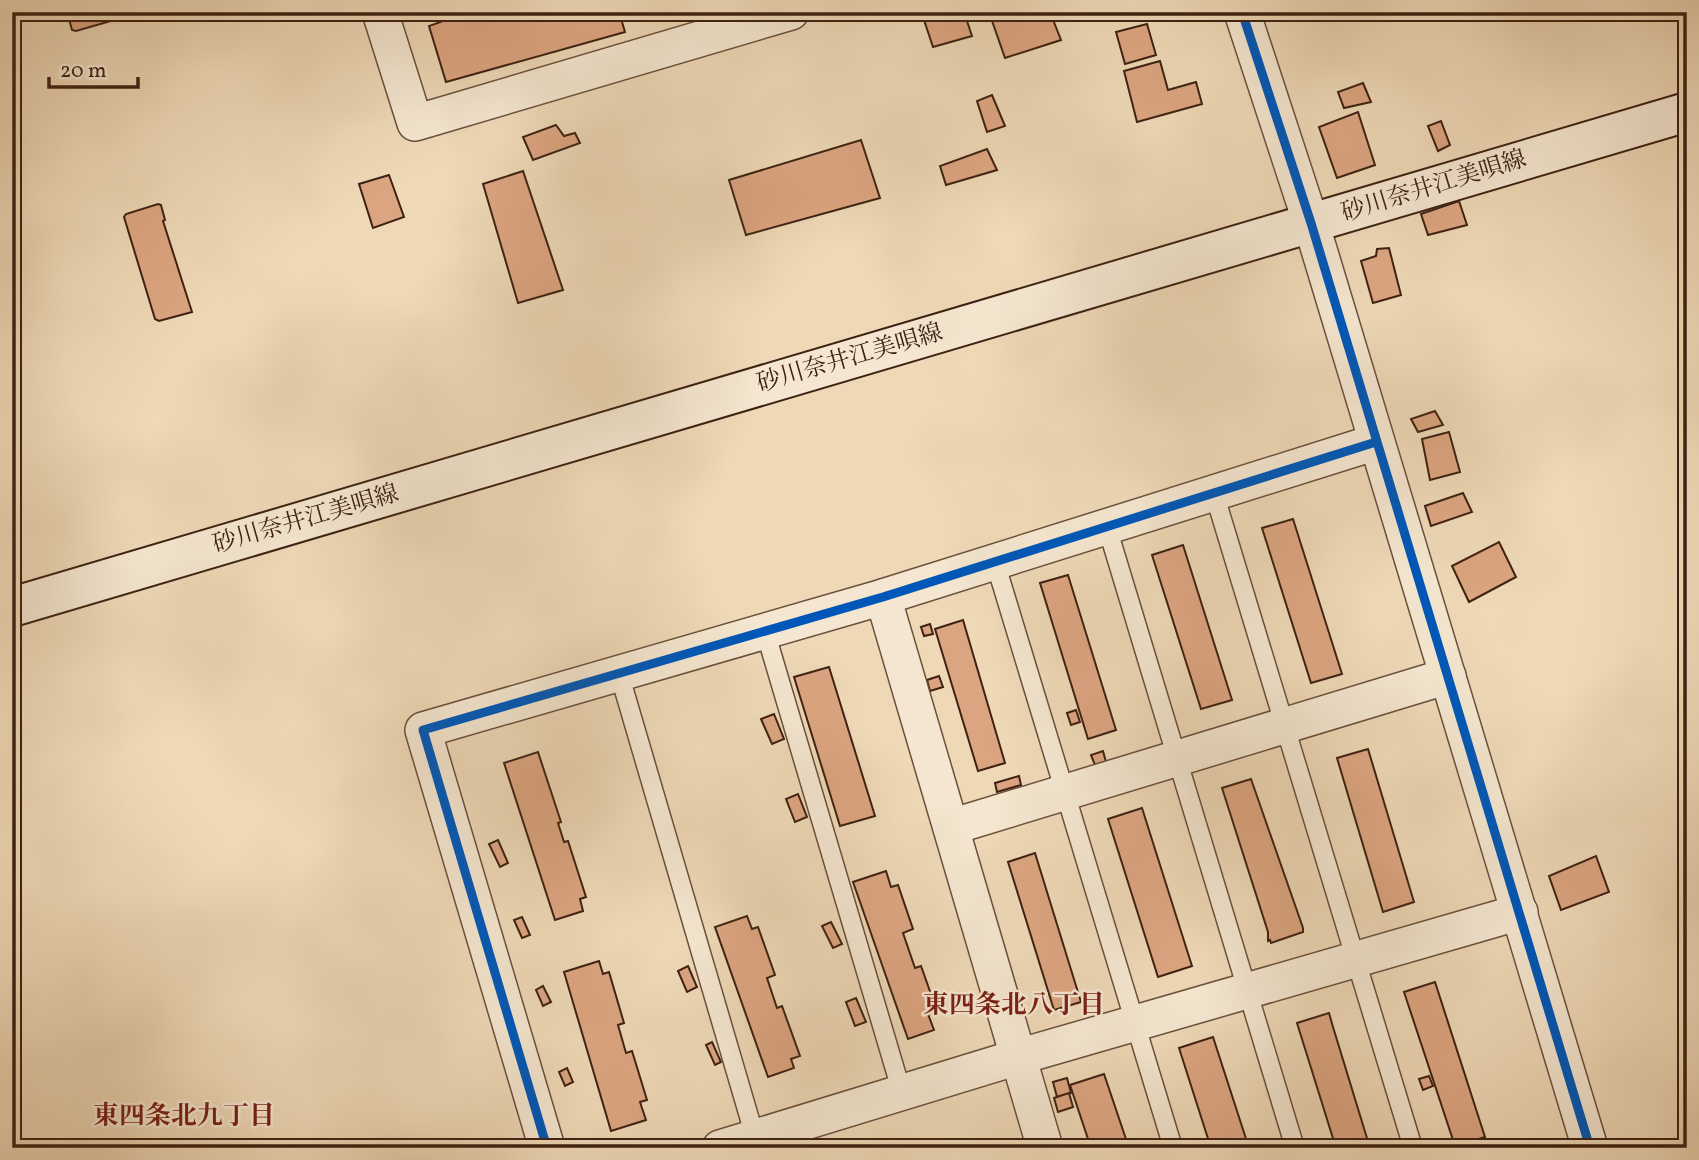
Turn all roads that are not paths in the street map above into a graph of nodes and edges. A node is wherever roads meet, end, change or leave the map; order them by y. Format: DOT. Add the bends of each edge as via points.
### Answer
graph roads {
  1 [pos="380,12"];
  2 [pos="791,12"];
  3 [pos="1242,12"];
  4 [pos="1687,112"];
  5 [pos="1311,223"];
  6 [pos="1376,442"];
  7 [pos="1214,493"];
  8 [pos="1107,527"];
  9 [pos="995,562"];
  10 [pos="883,597"];
  11 [pos="12,607"];
  12 [pos="765,631"];
  13 [pos="619,673"];
  14 [pos="1448,676"];
  15 [pos="1285,726"];
  16 [pos="1177,759"];
  17 [pos="1063,793"];
  18 [pos="951,827"];
  19 [pos="1520,912"];
  20 [pos="1356,959"];
  21 [pos="1247,991"];
  22 [pos="1136,1023"];
  23 [pos="1018,1057"];
  24 [pos="902,1093"];
  25 [pos="755,1137"];
  26 [pos="1581,1145"];
  27 [pos="547,1148"];
  28 [pos="720,1148"];
  29 [pos="1045,1148"];
  30 [pos="1173,1148"];
  31 [pos="1295,1148"];
  32 [pos="1413,1148"];
  1 -- 2 [label="street" via="415,123"];
  3 -- 5 [label="street"];
  4 -- 5 [label="main road, 砂川奈井江美唄線"];
  5 -- 6 [label="street"];
  5 -- 11 [label="main road, 砂川奈井江美唄線"];
  6 -- 7 [label="street"];
  6 -- 14 [label="street"];
  7 -- 8 [label="street"];
  7 -- 15 [label="lane"];
  8 -- 9 [label="street"];
  8 -- 16 [label="lane"];
  9 -- 10 [label="street"];
  9 -- 17 [label="lane"];
  10 -- 12 [label="street"];
  10 -- 18 [label="street"];
  12 -- 13 [label="street"];
  12 -- 24 [label="lane"];
  13 -- 25 [label="lane"];
  13 -- 27 [label="street" via="423,730"];
  14 -- 15 [label="street"];
  14 -- 19 [label="street"];
  15 -- 16 [label="street"];
  15 -- 20 [label="lane"];
  16 -- 17 [label="street"];
  16 -- 21 [label="lane"];
  17 -- 18 [label="street"];
  17 -- 22 [label="lane"];
  18 -- 23 [label="street"];
  19 -- 20 [label="street"];
  19 -- 26 [label="street"];
  20 -- 21 [label="street"];
  20 -- 32 [label="lane"];
  21 -- 22 [label="street"];
  21 -- 31 [label="lane"];
  22 -- 23 [label="street"];
  22 -- 30 [label="lane"];
  23 -- 24 [label="street"];
  23 -- 29 [label="street"];
  24 -- 25 [label="street"];
  25 -- 28 [label="street"];
}
